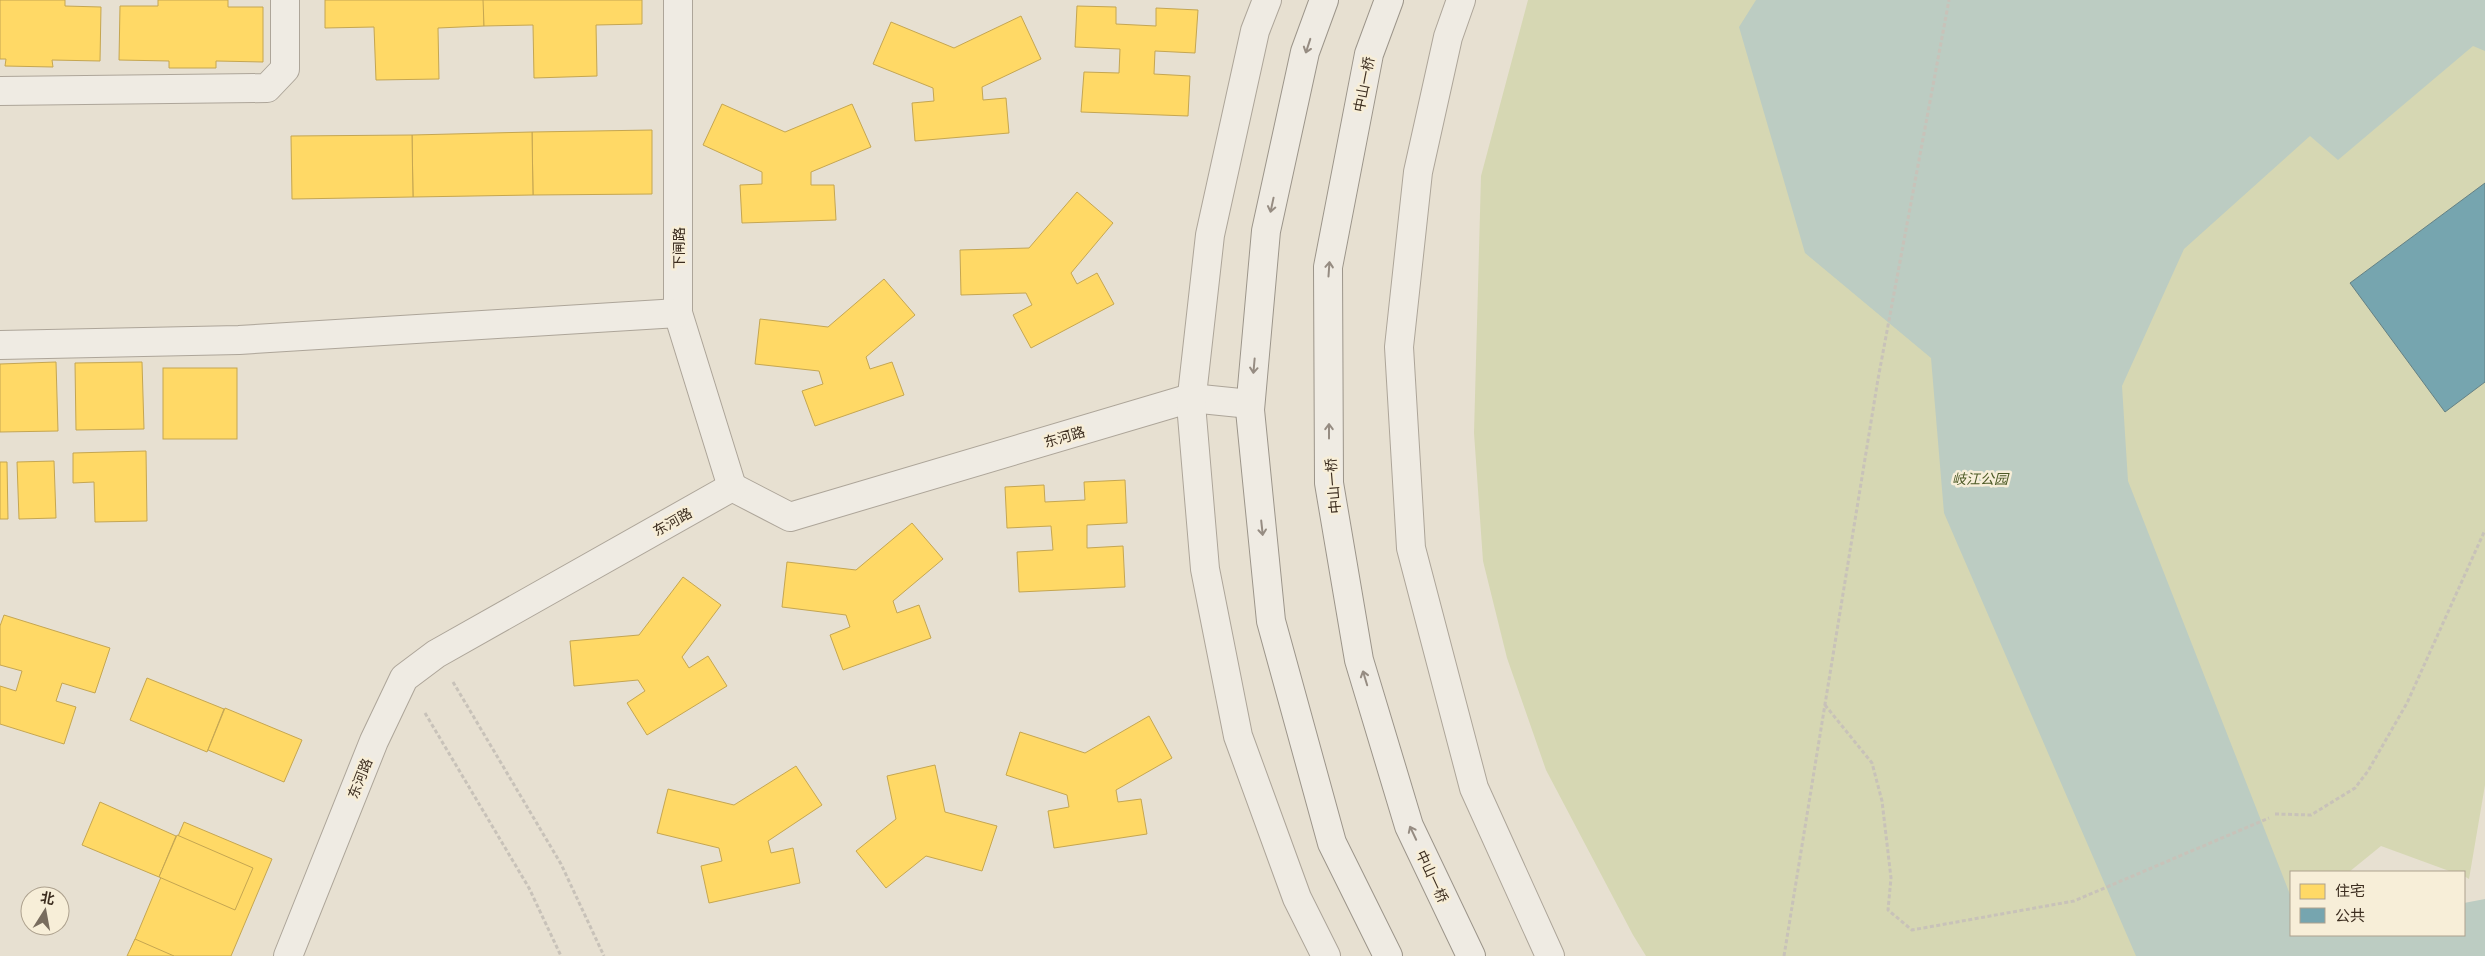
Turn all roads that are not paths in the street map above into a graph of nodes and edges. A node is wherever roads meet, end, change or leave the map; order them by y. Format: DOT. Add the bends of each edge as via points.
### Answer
graph roads {
  1 [pos="285,0"];
  2 [pos="678,0"];
  3 [pos="1267,0"];
  4 [pos="1324,0"];
  5 [pos="1390,0"];
  6 [pos="1461,0"];
  7 [pos="0,91"];
  8 [pos="678,313"];
  9 [pos="0,345"];
  10 [pos="1192,398"];
  11 [pos="1250,404"];
  12 [pos="732,487"];
  13 [pos="288,956"];
  14 [pos="1326,956"];
  15 [pos="1388,956"];
  16 [pos="1471,956"];
  17 [pos="1550,956"];
  1 -- 7 [label="street" via="285,69 266,88"];
  2 -- 8 [label="street, 下闸路"];
  3 -- 10 [label="street" via="1255,31 1210,235"];
  4 -- 11 [label="street, one-way" via="1306,52 1266,231"];
  16 -- 5 [label="street, 中山一桥, one-way" via="1409,826 1359,660 1329,483 1328,267 1369,54"];
  6 -- 17 [label="street" via="1448,37 1418,172 1399,347 1411,548 1474,788"];
  8 -- 9 [label="street" via="239,340"];
  8 -- 12 [label="street, 下闸路"];
  10 -- 11 [label="street, 东河路"];
  10 -- 12 [label="street, 东河路" via="790,517"];
  10 -- 14 [label="street" via="1205,569 1238,736 1297,898"];
  11 -- 15 [label="street, one-way" via="1271,621 1332,843"];
  12 -- 13 [label="street, 东河路" via="436,654 404,678 374,741"];
}
